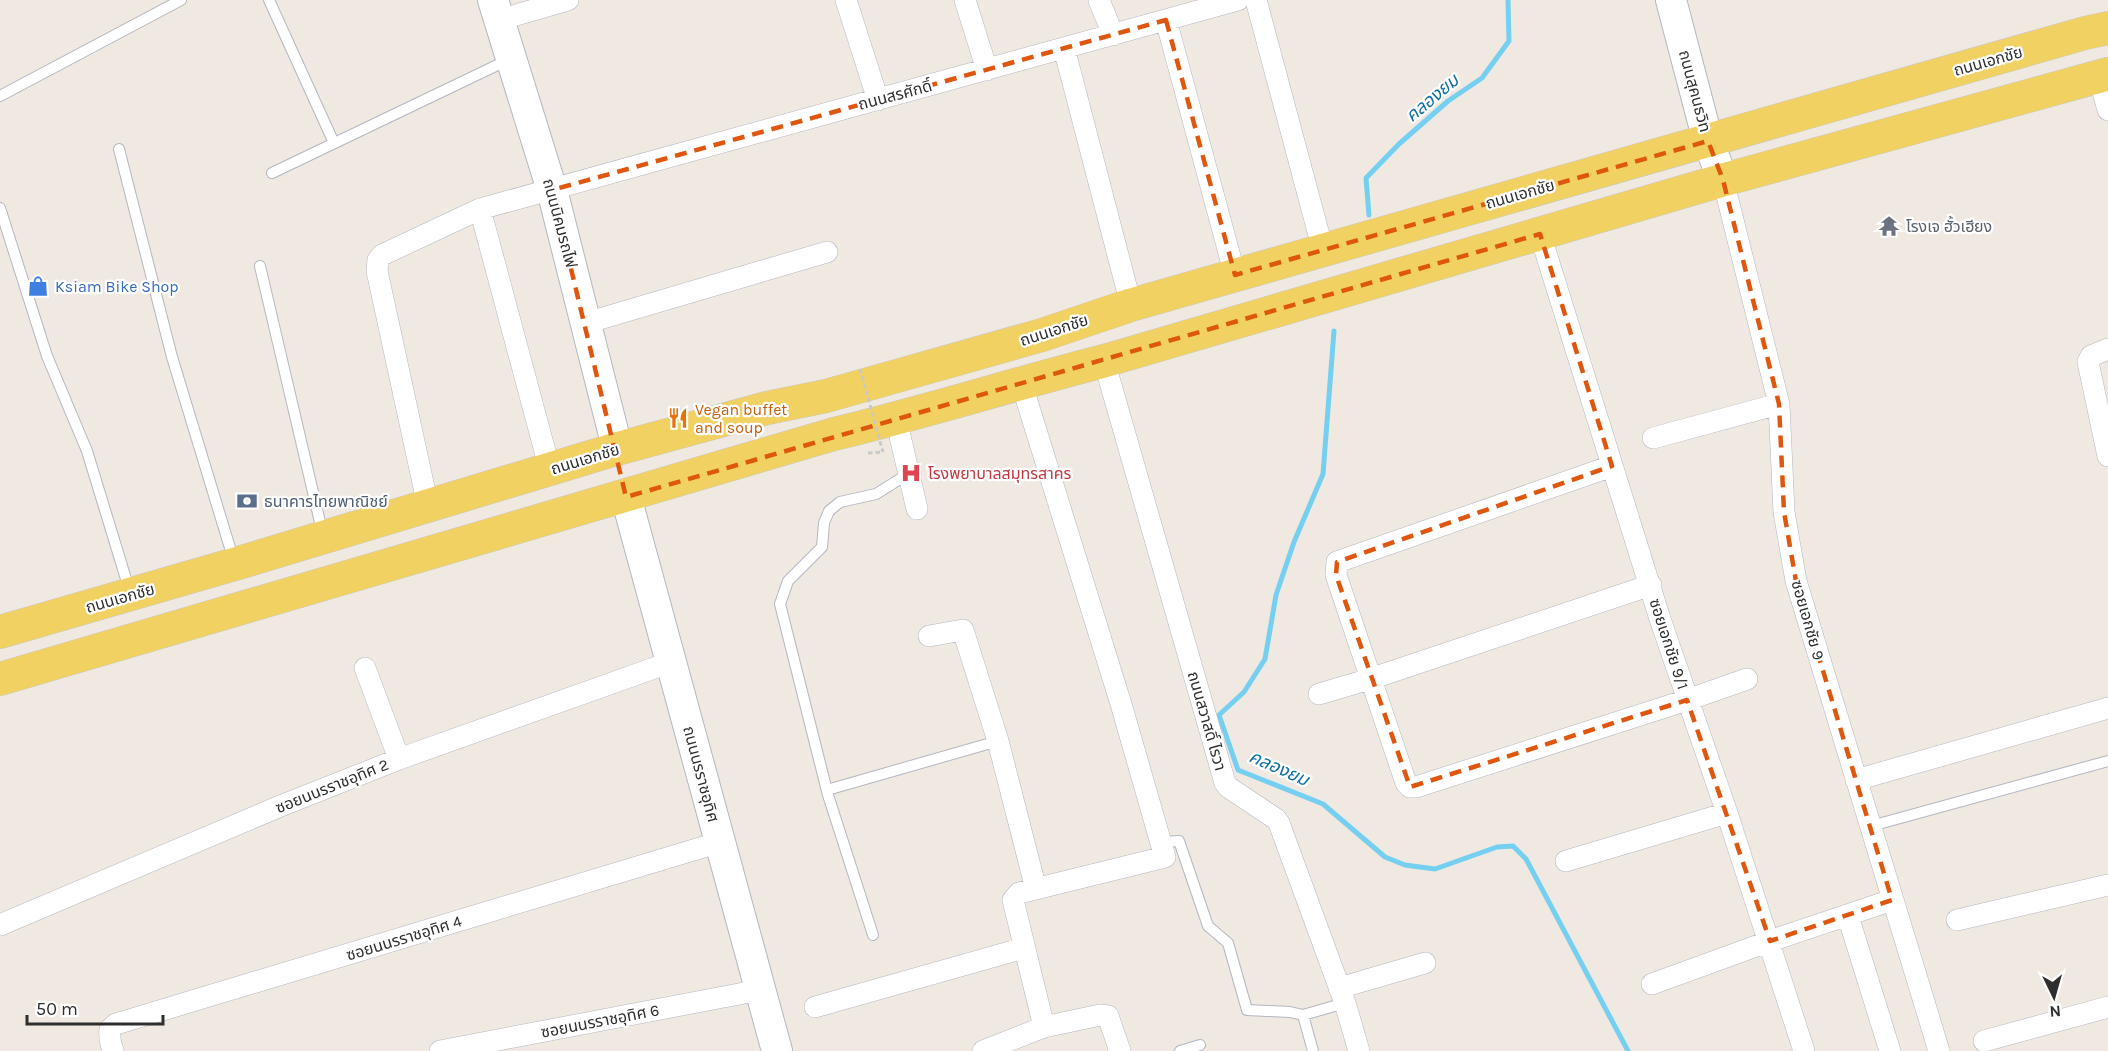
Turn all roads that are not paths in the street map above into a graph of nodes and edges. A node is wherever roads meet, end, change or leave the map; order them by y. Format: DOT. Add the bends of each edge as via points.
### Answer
graph roads {
  1 [pos="269,0"];
  2 [pos="568,0"];
  3 [pos="846,0"];
  4 [pos="965,0"];
  5 [pos="1099,0"];
  6 [pos="1256,0"];
  7 [pos="1671,0"];
  8 [pos="178,1"];
  9 [pos="1229,1"];
  10 [pos="496,10"];
  11 [pos="1166,20"];
  12 [pos="2108,28"];
  13 [pos="1113,35"];
  14 [pos="1064,48"];
  15 [pos="511,59"];
  16 [pos="987,70"];
  17 [pos="2104,75"];
  18 [pos="0,96"];
  19 [pos="878,100"];
  20 [pos="2108,110"];
  21 [pos="1708,141"];
  22 [pos="334,143"];
  23 [pos="119,149"];
  24 [pos="272,173"];
  25 [pos="1723,180"];
  26 [pos="552,190"];
  27 [pos="0,208"];
  28 [pos="480,209"];
  29 [pos="1540,234"];
  30 [pos="1323,250"];
  31 [pos="827,252"];
  32 [pos="260,266"];
  33 [pos="1235,275"];
  34 [pos="1131,305"];
  35 [pos="586,323"];
  36 [pos="2108,349"];
  37 [pos="1104,361"];
  38 [pos="1021,382"];
  39 [pos="1779,404"];
  40 [pos="896,419"];
  41 [pos="1653,438"];
  42 [pos="613,450"];
  43 [pos="2108,456"];
  44 [pos="1612,466"];
  45 [pos="550,470"];
  46 [pos="908,474"];
  47 [pos="626,497"];
  48 [pos="428,506"];
  49 [pos="917,509"];
  50 [pos="324,538"];
  51 [pos="236,564"];
  52 [pos="1651,585"];
  53 [pos="131,595"];
  54 [pos="0,632"];
  55 [pos="929,636"];
  56 [pos="671,662"];
  57 [pos="365,668"];
  58 [pos="0,679"];
  59 [pos="1370,679"];
  60 [pos="1747,679"];
  61 [pos="1319,693"];
  62 [pos="1687,700"];
  63 [pos="2108,708"];
  64 [pos="998,741"];
  65 [pos="399,759"];
  66 [pos="2108,761"];
  67 [pos="1856,780"];
  68 [pos="827,790"];
  69 [pos="1727,813"];
  70 [pos="1871,826"];
  71 [pos="720,842"];
  72 [pos="1161,842"];
  73 [pos="1566,861"];
  74 [pos="2108,885"];
  75 [pos="1036,889"];
  76 [pos="1892,900"];
  77 [pos="1848,916"];
  78 [pos="1957,920"];
  79 [pos="0,926"];
  80 [pos="873,935"];
  81 [pos="1770,941"];
  82 [pos="1024,948"];
  83 [pos="1425,963"];
  84 [pos="1652,984"];
  85 [pos="760,990"];
  86 [pos="1342,995"];
  87 [pos="815,1007"];
  88 [pos="2108,1007"];
  89 [pos="1303,1015"];
  90 [pos="1044,1027"];
  91 [pos="1984,1041"];
  92 [pos="1200,1045"];
  93 [pos="113,1051"];
  94 [pos="440,1051"];
  95 [pos="777,1051"];
  96 [pos="983,1051"];
  97 [pos="1120,1051"];
  98 [pos="1180,1051"];
  99 [pos="1313,1051"];
  100 [pos="1359,1051"];
  101 [pos="1804,1051"];
  102 [pos="1890,1051"];
  103 [pos="1939,1051"];
  1 -- 22 [label="lane"];
  2 -- 10 [label="street"];
  3 -- 19 [label="street"];
  4 -- 16 [label="street"];
  5 -- 13 [label="street"];
  6 -- 30 [label="street"];
  7 -- 21 [label="street, ถนนสุคนธวิท"];
  8 -- 18 [label="lane"];
  9 -- 11 [label="street, ถนนสรศักดิ์"];
  10 -- 15 [label="street, ถนนนิคมรถไฟ"];
  11 -- 13 [label="street, ถนนสรศักดิ์"];
  11 -- 33 [label="street"];
  12 -- 21 [label="main road, ถนนเอกชัย"];
  13 -- 14 [label="street, ถนนสรศักดิ์"];
  14 -- 16 [label="street, ถนนสรศักดิ์"];
  14 -- 34 [label="street"];
  15 -- 22 [label="lane"];
  15 -- 26 [label="street, ถนนนิคมรถไฟ"];
  16 -- 19 [label="street, ถนนสรศักดิ์"];
  17 -- 20 [label="street"];
  17 -- 25 [label="main road"];
  19 -- 26 [label="street, ถนนสรศักดิ์"];
  21 -- 25 [label="street, ถนนสุคนธวิท"];
  21 -- 30 [label="main road, ถนนเอกชัย"];
  22 -- 24 [label="lane"];
  23 -- 51 [label="lane" via="172,357"];
  25 -- 29 [label="main road"];
  25 -- 39 [label="street, ซอยเอกชัย 9"];
  26 -- 28 [label="street, ถนนสรศักดิ์"];
  26 -- 35 [label="street, ถนนนิคมรถไฟ"];
  27 -- 53 [label="lane" via="47,356 87,451"];
  28 -- 45 [label="street"];
  28 -- 48 [label="street, ถนนสรศักดิ์" via="382,255 377,266"];
  29 -- 37 [label="main road"];
  29 -- 44 [label="street, ซอยเอกชัย 9/1"];
  30 -- 33 [label="main road, ถนนเอกชัย"];
  31 -- 35 [label="street"];
  32 -- 50 [label="lane"];
  33 -- 34 [label="main road, ถนนเอกชัย"];
  34 -- 42 [label="main road, ถนนเอกชัย" via="1042,335 826,396 766,408"];
  35 -- 42 [label="street, ถนนนิคมรถไฟ" via="614,435"];
  36 -- 43 [label="street" via="2091,356 2088,363"];
  37 -- 38 [label="main road"];
  37 -- 86 [label="street, ถนนสวาสดิ์ ไรวา" via="1225,783 1279,823"];
  38 -- 40 [label="main road"];
  38 -- 72 [label="street"];
  39 -- 41 [label="street"];
  39 -- 67 [label="street, ซอยเอกชัย 9" via="1784,512 1796,581"];
  40 -- 46 [label="street"];
  40 -- 47 [label="main road"];
  42 -- 45 [label="main road, ถนนเอกชัย"];
  42 -- 47 [label="main road"];
  44 -- 52 [label="street, ซอยเอกชัย 9/1"];
  44 -- 59 [label="street" via="1337,562 1336,575"];
  45 -- 48 [label="main road, ถนนเอกชัย"];
  46 -- 49 [label="street"];
  46 -- 68 [label="lane" via="876,494 840,502 829,511 822,547 788,581 780,604"];
  47 -- 56 [label="street, ถนนนรราชอุทิศ"];
  47 -- 58 [label="main road"];
  48 -- 50 [label="main road, ถนนเอกชัย"];
  50 -- 51 [label="main road, ถนนเอกชัย"];
  51 -- 53 [label="main road, ถนนเอกชัย"];
  52 -- 59 [label="street"];
  52 -- 62 [label="street, ซอยเอกชัย 9/1"];
  53 -- 54 [label="main road, ถนนเอกชัย"];
  55 -- 64 [label="street" via="963,630"];
  56 -- 65 [label="street, ซอยนนรราชอุทิศ 2"];
  56 -- 71 [label="street, ถนนนรราชอุทิศ"];
  57 -- 65 [label="street"];
  59 -- 61 [label="street"];
  59 -- 62 [label="street" via="1410,787"];
  60 -- 62 [label="street"];
  62 -- 69 [label="street, ซอยเอกชัย 9/1"];
  63 -- 67 [label="street"];
  64 -- 68 [label="lane"];
  64 -- 75 [label="street"];
  65 -- 79 [label="street, ซอยนนรราชอุทิศ 2"];
  66 -- 70 [label="lane"];
  67 -- 70 [label="street, ซอยเอกชัย 9"];
  68 -- 80 [label="lane"];
  69 -- 73 [label="street"];
  69 -- 81 [label="street, ซอยเอกชัย 9/1"];
  70 -- 76 [label="street, ซอยเอกชัย 9"];
  71 -- 85 [label="street, ถนนนรราชอุทิศ"];
  71 -- 93 [label="street, ซอยนนรราชอุทิศ 4" via="116,1024 110,1029"];
  72 -- 75 [label="street" via="1165,857"];
  72 -- 89 [label="lane" via="1179,841 1208,926 1228,943 1246,1010"];
  74 -- 78 [label="street"];
  75 -- 82 [label="street" via="1019,893 1013,900"];
  76 -- 77 [label="street"];
  76 -- 103 [label="street, ซอยเอกชัย 9"];
  77 -- 81 [label="street"];
  77 -- 102 [label="street"];
  81 -- 84 [label="street"];
  81 -- 101 [label="street, ซอยเอกชัย 9/1"];
  82 -- 87 [label="street"];
  82 -- 90 [label="street"];
  83 -- 86 [label="street"];
  85 -- 94 [label="street, ซอยนนรราชอุทิศ 6"];
  85 -- 95 [label="street, ถนนนรราชอุทิศ"];
  86 -- 89 [label="lane"];
  86 -- 100 [label="street, ถนนสวาสดิ์ ไรวา"];
  88 -- 91 [label="street"];
  89 -- 99 [label="lane"];
  90 -- 96 [label="street"];
  90 -- 97 [label="street" via="1108,1016"];
  92 -- 98 [label="lane"];
}
